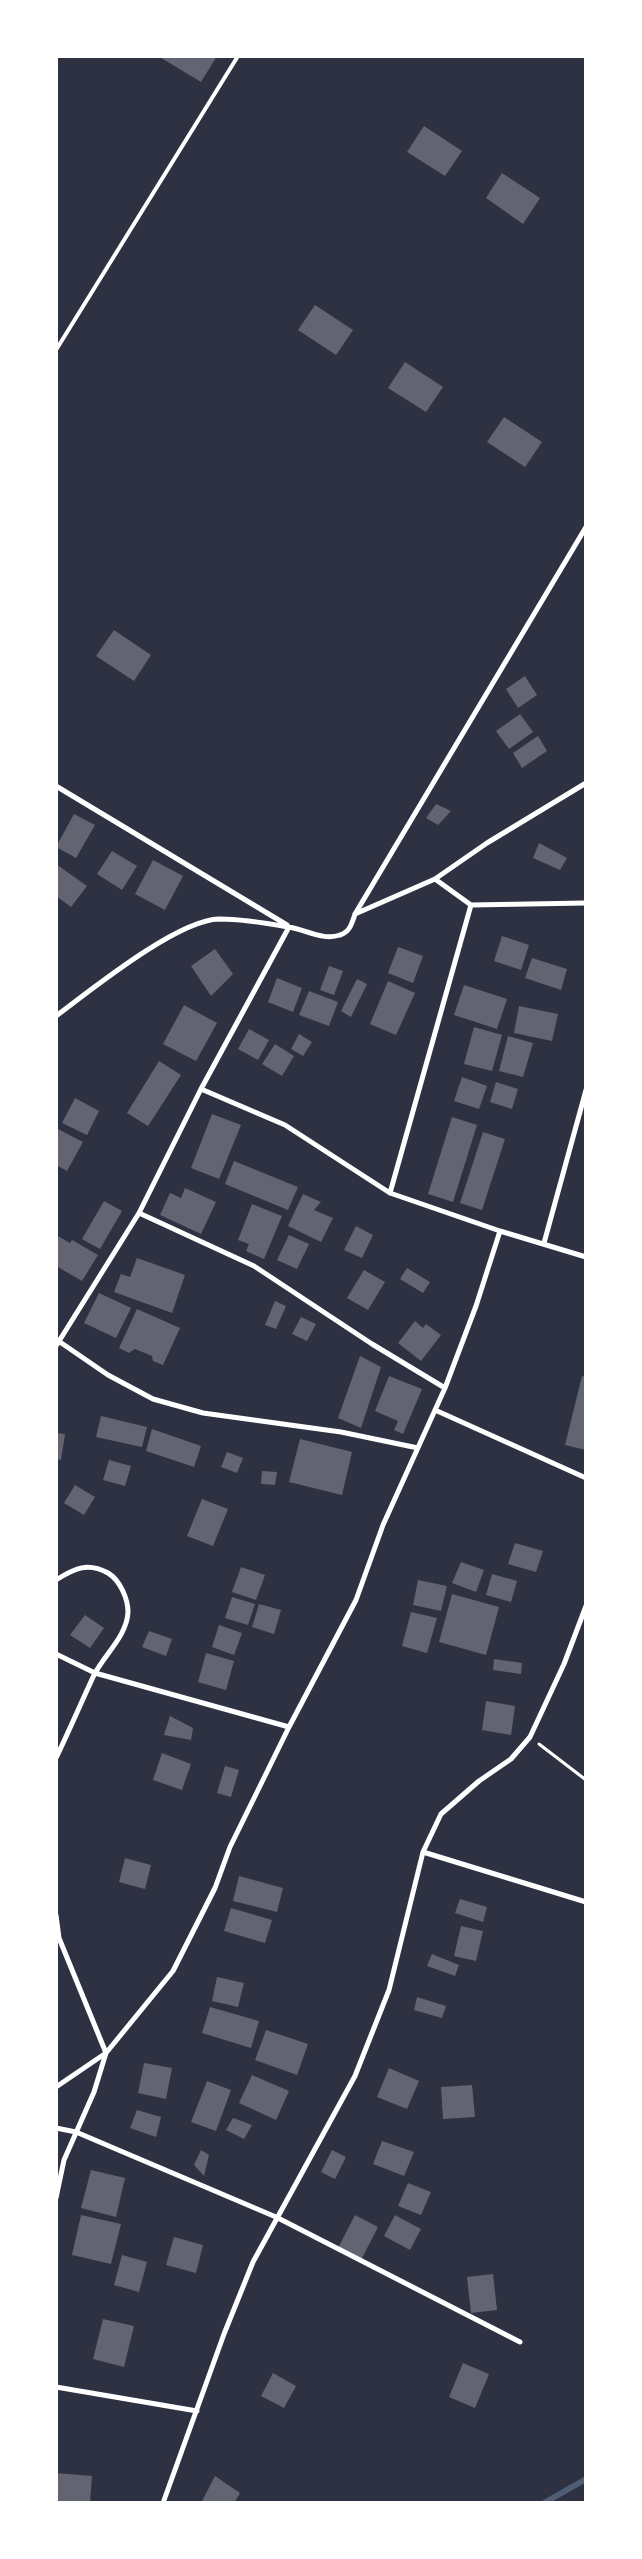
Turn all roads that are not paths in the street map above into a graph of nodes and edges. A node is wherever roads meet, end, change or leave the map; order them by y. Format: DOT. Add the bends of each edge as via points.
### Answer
graph roads {
  1 [pos="238,56"];
  2 [pos="56,350"];
  3 [pos="586,527"];
  4 [pos="586,783"];
  5 [pos="56,786"];
  6 [pos="435,879"];
  7 [pos="586,903"];
  8 [pos="471,905"];
  9 [pos="355,914"];
  10 [pos="289,927"];
  11 [pos="56,1016"];
  12 [pos="201,1089"];
  13 [pos="586,1090"];
  14 [pos="390,1193"];
  15 [pos="139,1213"];
  16 [pos="500,1231"];
  17 [pos="544,1243"];
  18 [pos="586,1257"];
  19 [pos="57,1343"];
  20 [pos="445,1388"];
  21 [pos="435,1410"];
  22 [pos="418,1448"];
  23 [pos="586,1478"];
  24 [pos="56,1580"];
  25 [pos="586,1606"];
  26 [pos="56,1654"];
  27 [pos="95,1673"];
  28 [pos="289,1726"];
  29 [pos="56,1758"];
  30 [pos="423,1852"];
  31 [pos="586,1902"];
  32 [pos="56,1915"];
  33 [pos="106,2053"];
  34 [pos="56,2087"];
  35 [pos="56,2128"];
  36 [pos="76,2132"];
  37 [pos="56,2198"];
  38 [pos="276,2217"];
  39 [pos="520,2342"];
  40 [pos="56,2387"];
  41 [pos="197,2411"];
  42 [pos="163,2503"];
  1 -- 2 [label="lane"];
  3 -- 9 [label="street"];
  4 -- 6 [label="street"];
  5 -- 10 [label="street"];
  6 -- 8 [label="street"];
  6 -- 9 [label="street"];
  7 -- 8 [label="street"];
  8 -- 14 [label="street"];
  9 -- 10 [label="street" via="349,929 340,935 321,936"];
  10 -- 11 [label="street" via="218,919 200,924 158,944 105,978"];
  10 -- 12 [label="street"];
  12 -- 14 [label="street" via="285,1125"];
  12 -- 15 [label="street"];
  13 -- 17 [label="street"];
  14 -- 16 [label="street"];
  15 -- 19 [label="street"];
  15 -- 20 [label="street" via="254,1266"];
  16 -- 17 [label="street"];
  16 -- 20 [label="street"];
  17 -- 18 [label="street"];
  19 -- 22 [label="street" via="153,1399 203,1413 341,1432"];
  20 -- 21 [label="street"];
  21 -- 22 [label="street"];
  21 -- 23 [label="street"];
  22 -- 28 [label="street" via="383,1525 356,1600"];
  24 -- 27 [label="street" via="70,1571 90,1566 113,1576 124,1594 128,1613 123,1630"];
  25 -- 30 [label="street" via="564,1664 530,1737 510,1759 441,1814"];
  26 -- 27 [label="street"];
  27 -- 28 [label="street"];
  27 -- 29 [label="street"];
  28 -- 33 [label="street" via="173,1971"];
  30 -- 31 [label="street"];
  30 -- 38 [label="street" via="389,1990 355,2076"];
  32 -- 33 [label="street" via="59,1938"];
  33 -- 34 [label="street"];
  33 -- 36 [label="street" via="94,2092"];
  35 -- 36 [label="street"];
  36 -- 37 [label="street" via="64,2160"];
  36 -- 38 [label="street"];
  38 -- 39 [label="street"];
  38 -- 41 [label="street" via="252,2262"];
  40 -- 41 [label="street"];
  41 -- 42 [label="street"];
}
